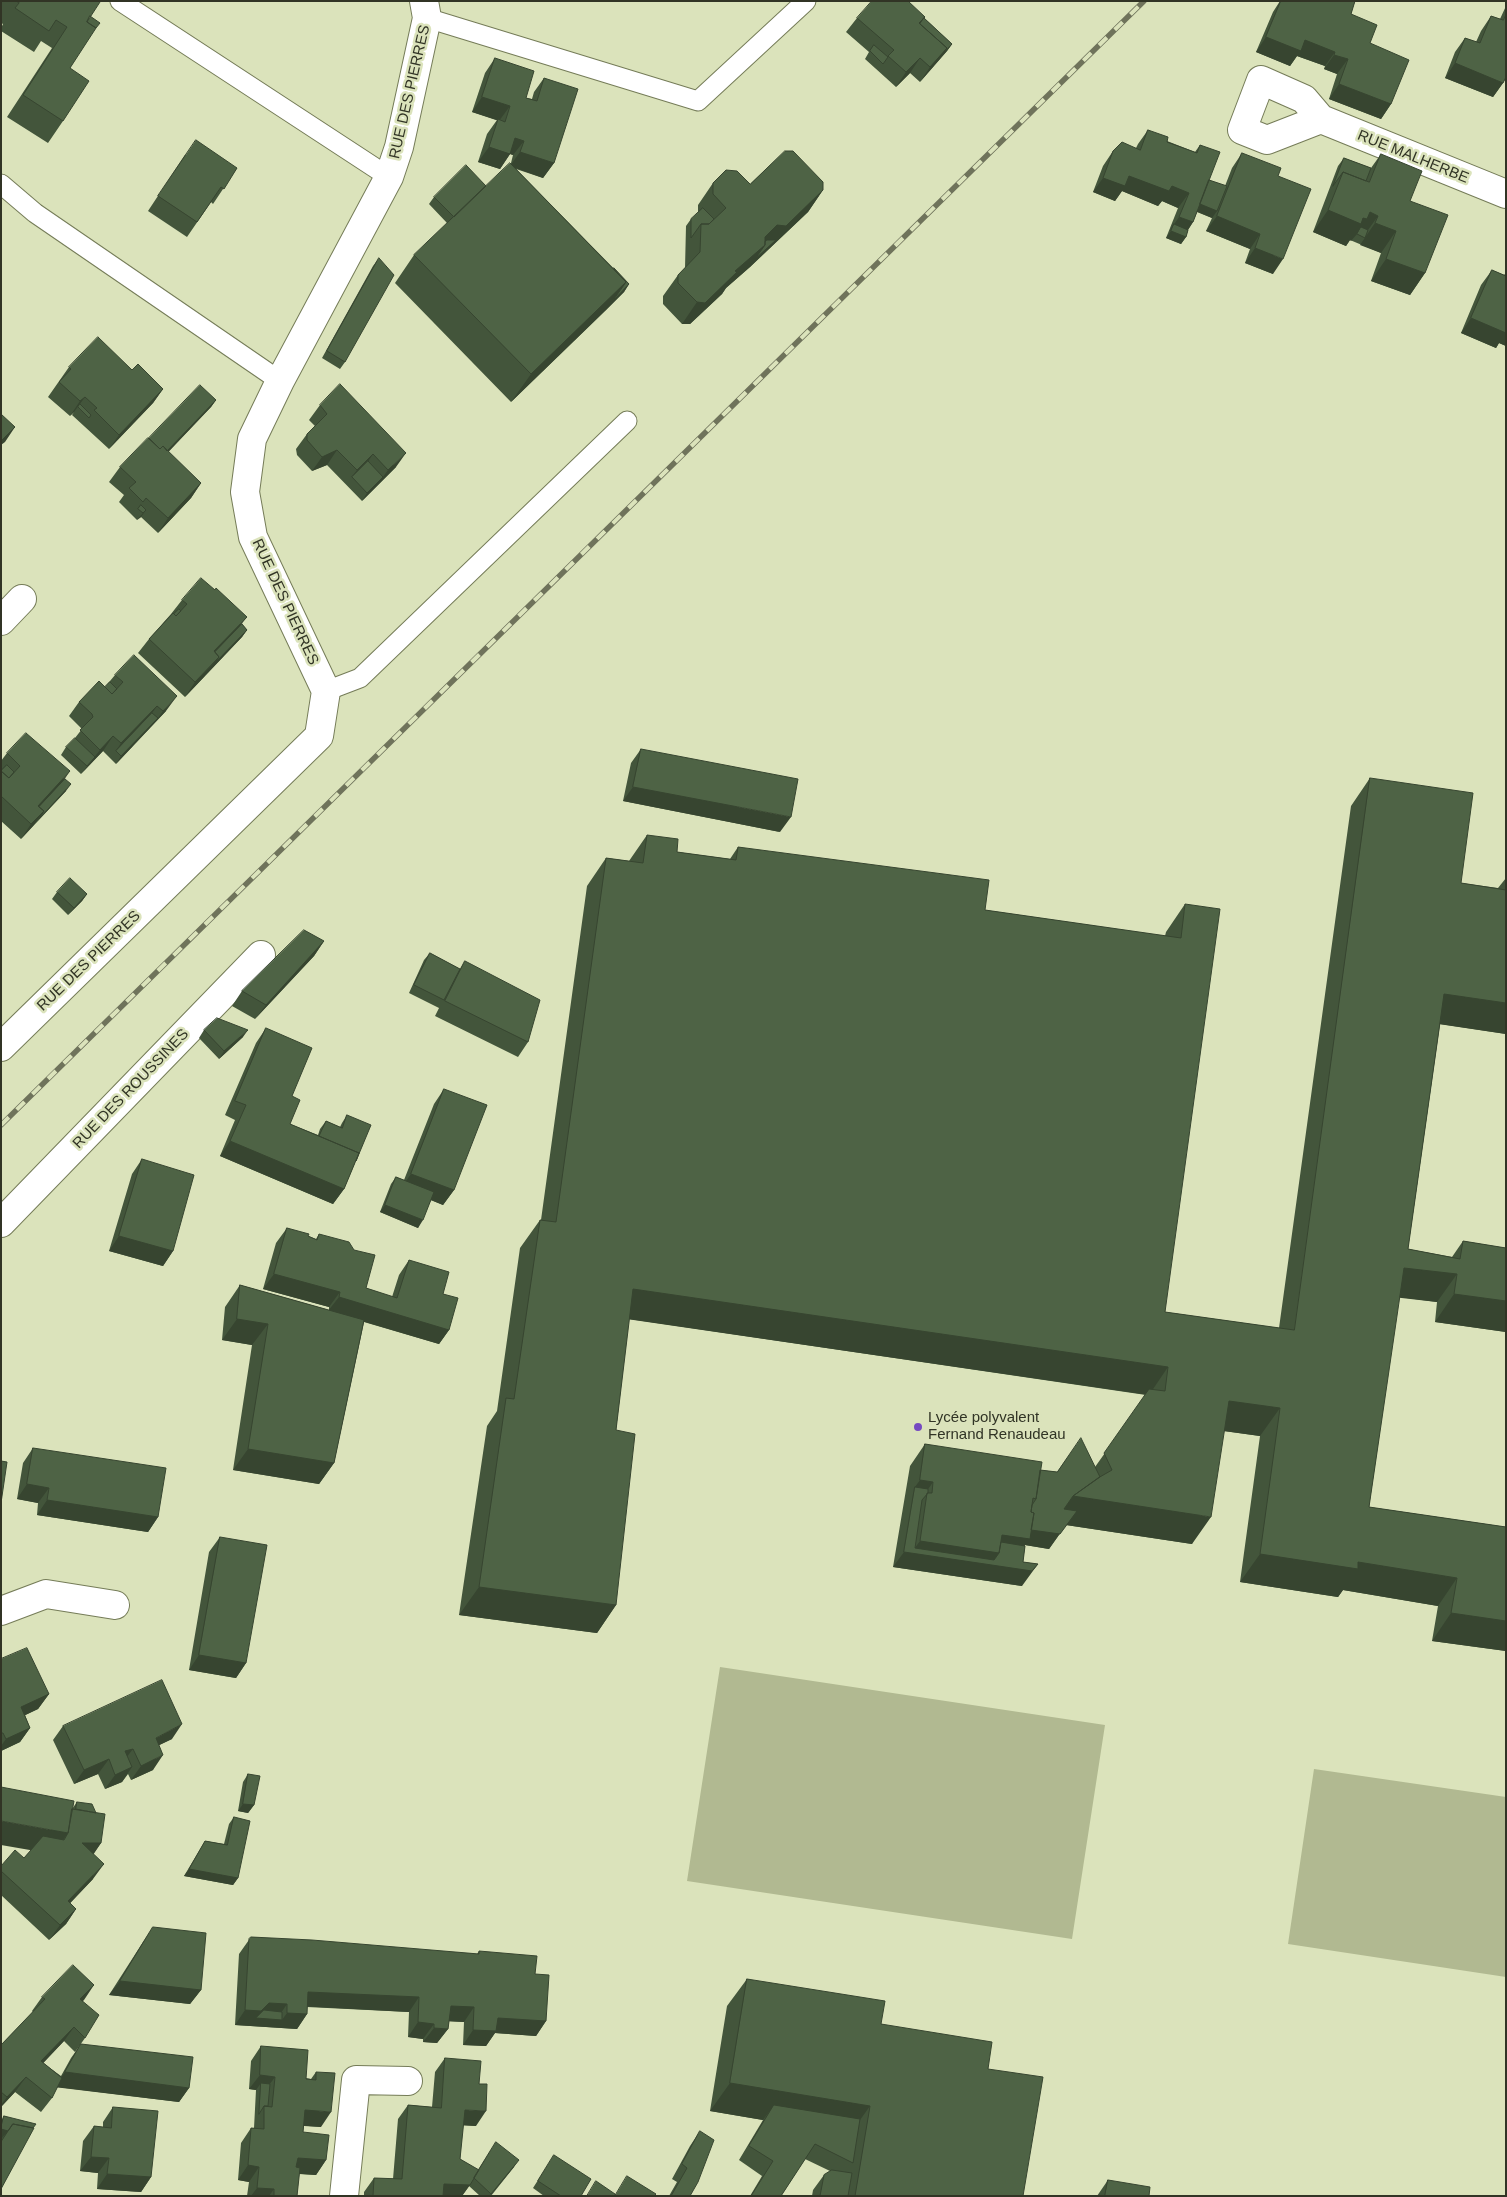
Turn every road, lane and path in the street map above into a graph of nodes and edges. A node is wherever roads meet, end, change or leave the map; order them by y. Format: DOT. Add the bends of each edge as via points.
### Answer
graph roads {
  1 [pos="120,1"];
  2 [pos="806,1"];
  3 [pos="425,10"];
  4 [pos="1321,119"];
  5 [pos="389,177"];
  6 [pos="1,184"];
  7 [pos="1506,194"];
  8 [pos="280,380"];
  9 [pos="628,420"];
  10 [pos="22,599"];
  11 [pos="1,621"];
  12 [pos="326,691"];
  13 [pos="261,955"];
  14 [pos="1,1047"];
  15 [pos="1,1223"];
  16 [pos="115,1605"];
  17 [pos="1,1611"];
  18 [pos="408,2081"];
  19 [pos="344,2196"];
  1 -- 5 [label="lane"];
  2 -- 3 [label="lane" via="698,101"];
  3 -- 5 [label="street, RUE DES PIERRES" via="399,147"];
  4 -- 7 [label="street, RUE MALHERBE"];
  5 -- 8 [label="street, RUE DES PIERRES"];
  6 -- 8 [label="lane" via="34,213"];
  8 -- 12 [label="street, RUE DES PIERRES" via="252,439 245,492 253,537"];
  9 -- 12 [label="lane" via="360,678"];
  10 -- 11 [label="street"];
  12 -- 14 [label="street, RUE DES PIERRES" via="319,736"];
  13 -- 15 [label="street, RUE DES ROUSSINES"];
  16 -- 17 [label="street" via="46,1594"];
  18 -- 19 [label="street" via="356,2080"];
}
